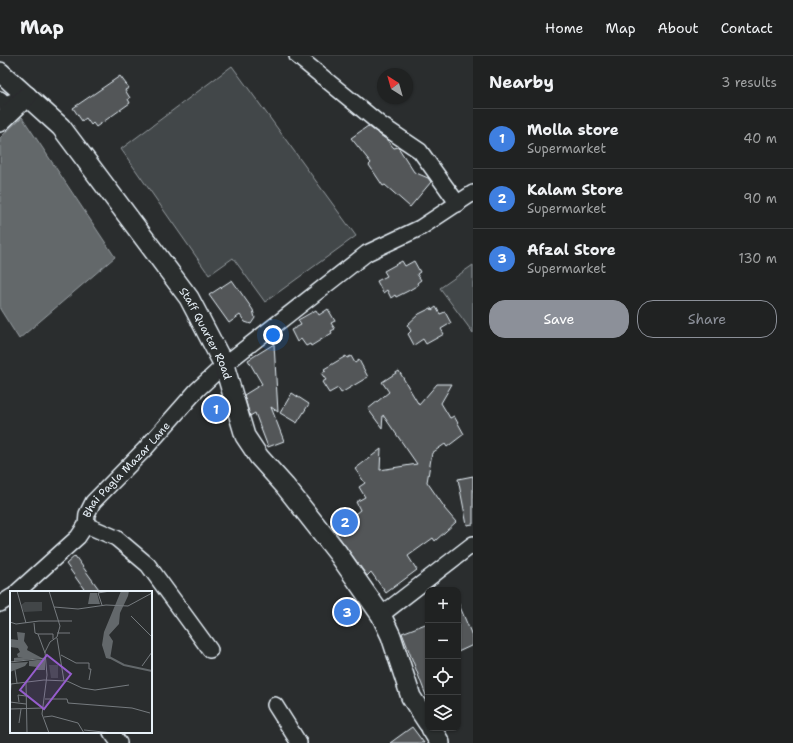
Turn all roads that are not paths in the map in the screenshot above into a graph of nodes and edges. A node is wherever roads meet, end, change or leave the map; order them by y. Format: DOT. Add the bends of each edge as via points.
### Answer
graph roads {
  1 [pos="297,56"];
  2 [pos="0,72"];
  3 [pos="27,96"];
  4 [pos="0,99"];
  5 [pos="0,122"];
  6 [pos="473,193"];
  7 [pos="458,204"];
  8 [pos="224,365"];
  9 [pos="86,524"];
  10 [pos="473,544"];
  11 [pos="18,591"];
  12 [pos="10,598"];
  13 [pos="0,604"];
  14 [pos="381,615"];
  15 [pos="210,650"];
  16 [pos="275,705"];
  17 [pos="425,718"];
  18 [pos="433,731"];
  19 [pos="112,733"];
  20 [pos="119,743"];
  21 [pos="299,743"];
  22 [pos="440,743"];
  1 -- 7 [label="street" via="380,124 420,151"];
  2 -- 3 [label="street, Staff Quarter Road"];
  3 -- 4 [label="street" via="5,104"];
  3 -- 5 [label="street"];
  3 -- 8 [label="street, Staff Quarter Road" via="61,127 170,270 189,298"];
  6 -- 7 [label="street, Bhai Pagla Mazar Lane"];
  7 -- 8 [label="street, Bhai Pagla Mazar Lane" via="420,228 367,253"];
  8 -- 9 [label="street, Bhai Pagla Mazar Lane" via="196,390 145,449 93,502 87,514"];
  8 -- 14 [label="street, Staff Quarter Road" via="242,427 252,446 337,552"];
  9 -- 11 [label="street, Bhai Pagla Mazar Lane" via="78,537"];
  9 -- 15 [label="street" via="116,538 148,565"];
  10 -- 14 [label="street"];
  12 -- 13 [label="street"];
  14 -- 17 [label="street, Staff Quarter Road" via="391,636 411,697"];
  16 -- 21 [label="street"];
  18 -- 22 [label="street"];
  19 -- 20 [label="street"];
}
